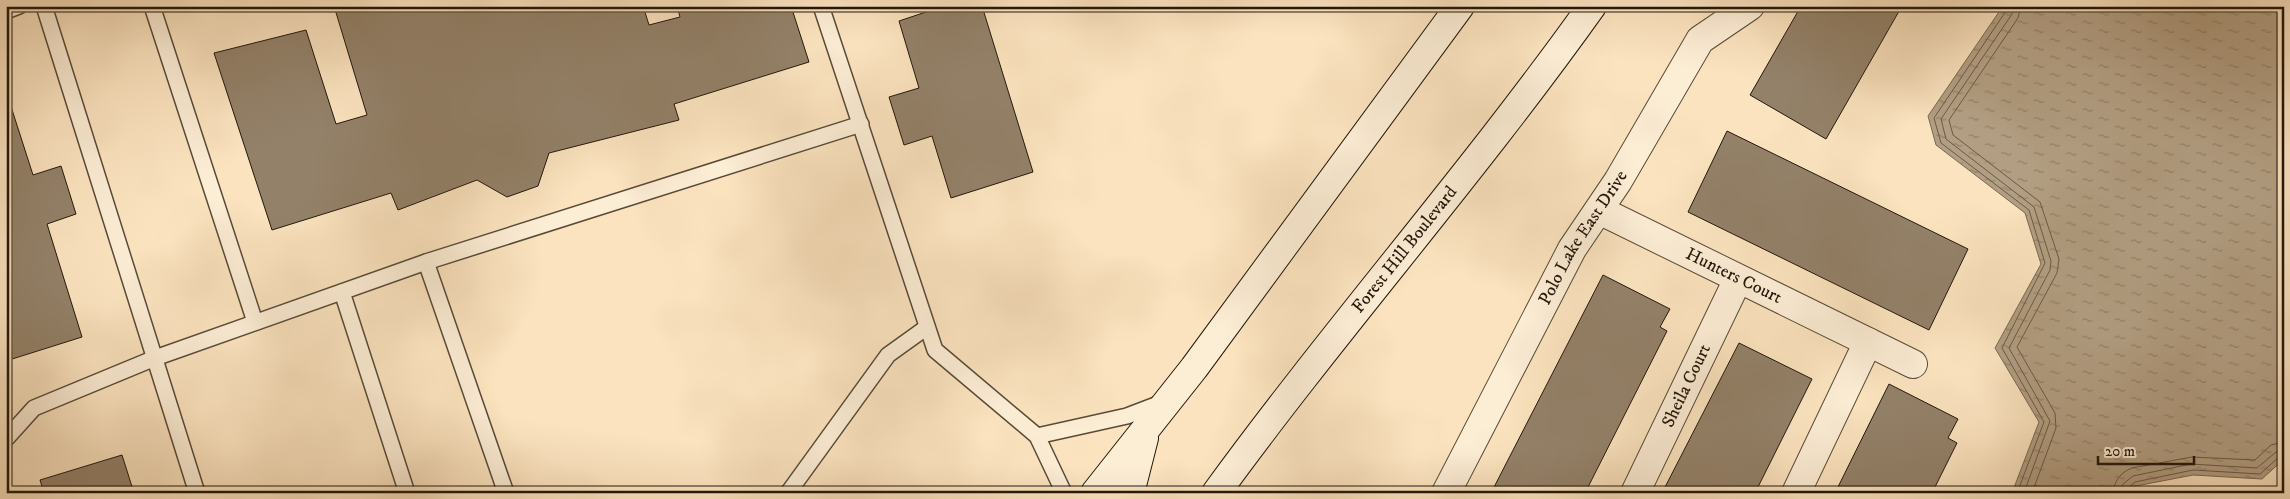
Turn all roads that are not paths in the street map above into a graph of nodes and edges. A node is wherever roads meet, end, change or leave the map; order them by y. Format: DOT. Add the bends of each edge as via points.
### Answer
graph roads {
  1 [pos="19,6"];
  2 [pos="44,6"];
  3 [pos="152,6"];
  4 [pos="821,6"];
  5 [pos="1460,6"];
  6 [pos="1592,6"];
  7 [pos="1750,6"];
  8 [pos="6,11"];
  9 [pos="861,124"];
  10 [pos="1599,210"];
  11 [pos="426,262"];
  12 [pos="1738,278"];
  13 [pos="342,292"];
  14 [pos="255,322"];
  15 [pos="927,327"];
  16 [pos="1868,342"];
  17 [pos="156,358"];
  18 [pos="1913,364"];
  19 [pos="1169,400"];
  20 [pos="1146,430"];
  21 [pos="1037,436"];
  22 [pos="6,438"];
  23 [pos="197,493"];
  24 [pos="406,493"];
  25 [pos="506,493"];
  26 [pos="788,493"];
  27 [pos="1064,493"];
  28 [pos="1095,493"];
  29 [pos="1130,493"];
  30 [pos="1216,493"];
  31 [pos="1446,493"];
  32 [pos="1635,493"];
  33 [pos="1796,493"];
  1 -- 8 [label="lane"];
  2 -- 17 [label="lane"];
  3 -- 14 [label="lane"];
  4 -- 9 [label="lane"];
  5 -- 19 [label="street"];
  6 -- 30 [label="street, Forest Hill Boulevard" via="1546,71 1264,427"];
  7 -- 10 [label="street, Polo Lake East Drive" via="1700,40"];
  9 -- 11 [label="lane"];
  9 -- 15 [label="lane"];
  10 -- 12 [label="street, Hunters Court"];
  10 -- 31 [label="street, Polo Lake East Drive" via="1572,249"];
  11 -- 13 [label="lane"];
  11 -- 25 [label="lane"];
  12 -- 16 [label="street, Hunters Court"];
  12 -- 32 [label="street, Sheila Court"];
  13 -- 14 [label="lane"];
  13 -- 24 [label="lane"];
  14 -- 17 [label="lane"];
  15 -- 21 [label="lane" via="935,350"];
  15 -- 26 [label="lane" via="888,355"];
  16 -- 18 [label="street, Hunters Court"];
  16 -- 33 [label="street"];
  17 -- 22 [label="lane" via="34,408"];
  17 -- 23 [label="lane"];
  19 -- 20 [label="street"];
  19 -- 21 [label="lane" via="1127,416"];
  20 -- 28 [label="street"];
  20 -- 29 [label="street"];
  21 -- 27 [label="lane"];
}
